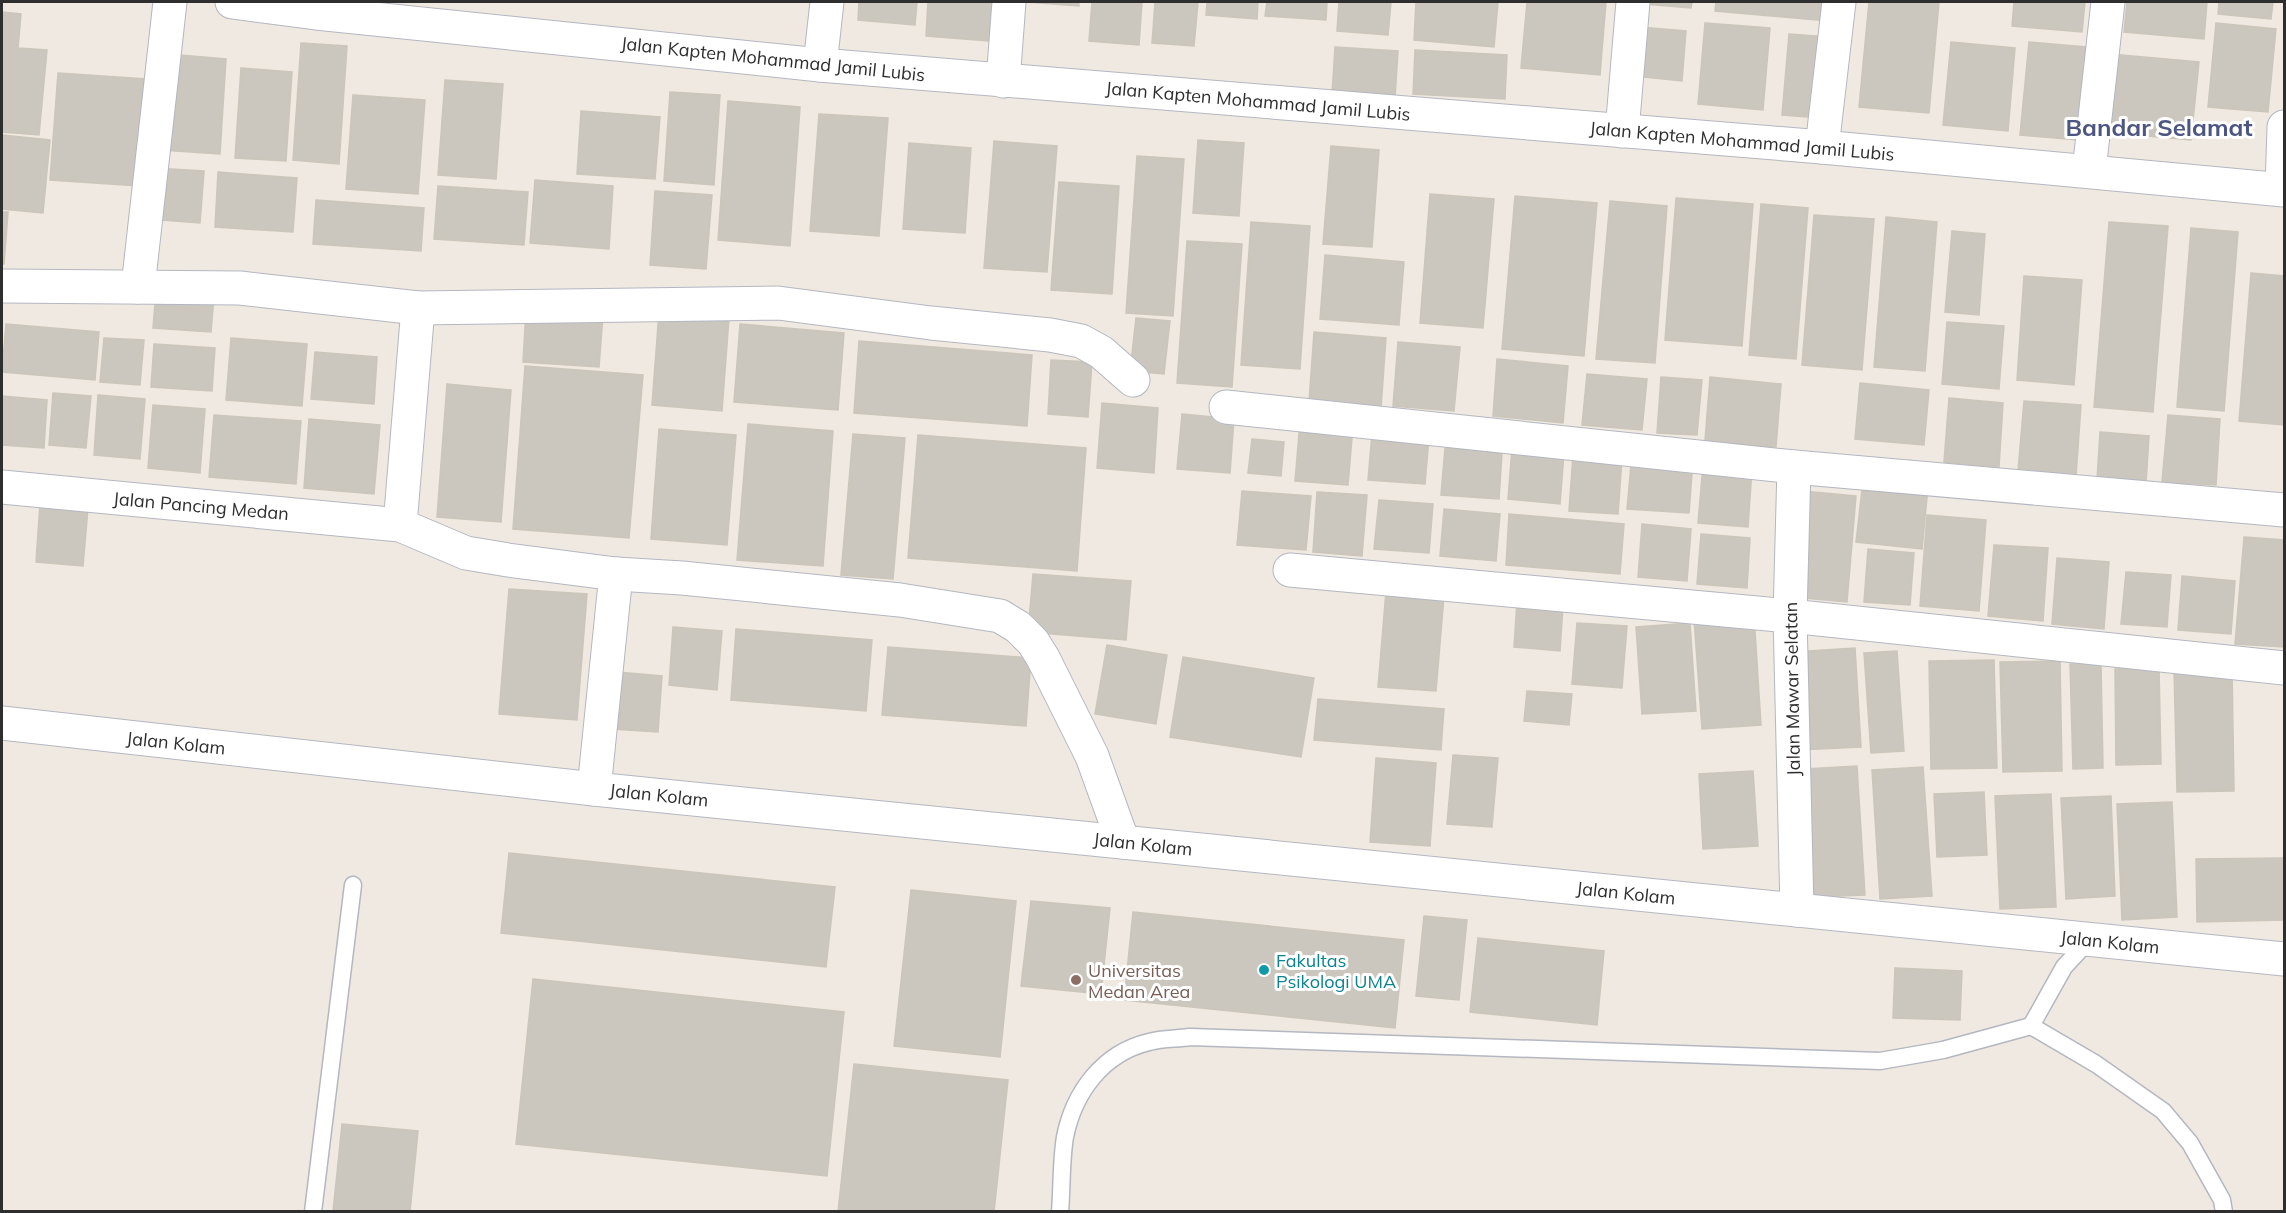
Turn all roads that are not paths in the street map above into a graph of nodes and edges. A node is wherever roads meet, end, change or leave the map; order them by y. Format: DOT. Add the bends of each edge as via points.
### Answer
graph roads {
  1 [pos="170,2"];
  2 [pos="232,2"];
  3 [pos="827,2"];
  4 [pos="1009,2"];
  5 [pos="1633,2"];
  6 [pos="1839,2"];
  7 [pos="2108,2"];
  8 [pos="316,7"];
  9 [pos="820,65"];
  10 [pos="1003,81"];
  11 [pos="2284,127"];
  12 [pos="1622,130"];
  13 [pos="1822,147"];
  14 [pos="2089,171"];
  15 [pos="2283,190"];
  16 [pos="2,286"];
  17 [pos="138,287"];
  18 [pos="418,308"];
  19 [pos="1133,380"];
  20 [pos="1226,407"];
  21 [pos="1794,467"];
  22 [pos="2,488"];
  23 [pos="2284,510"];
  24 [pos="400,525"];
  25 [pos="1290,570"];
  26 [pos="616,574"];
  27 [pos="1790,616"];
  28 [pos="2284,668"];
  29 [pos="2,723"];
  30 [pos="594,789"];
  31 [pos="1123,842"];
  32 [pos="354,885"];
  33 [pos="1797,910"];
  34 [pos="2088,940"];
  35 [pos="2284,959"];
  36 [pos="2031,1026"];
  37 [pos="314,1212"];
  38 [pos="1060,1212"];
  39 [pos="2224,1212"];
  1 -- 17 [label="street"];
  2 -- 8 [label="street, Jalan Kapten Mohammad Jamil Lubis"];
  3 -- 9 [label="street"];
  4 -- 10 [label="street"];
  5 -- 12 [label="street"];
  6 -- 13 [label="street"];
  7 -- 14 [label="street"];
  8 -- 9 [label="street, Jalan Kapten Mohammad Jamil Lubis"];
  9 -- 10 [label="street, Jalan Kapten Mohammad Jamil Lubis"];
  10 -- 12 [label="street, Jalan Kapten Mohammad Jamil Lubis"];
  11 -- 15 [label="street"];
  12 -- 13 [label="street, Jalan Kapten Mohammad Jamil Lubis"];
  13 -- 14 [label="street, Jalan Kapten Mohammad Jamil Lubis"];
  14 -- 15 [label="street, Jalan Kapten Mohammad Jamil Lubis"];
  16 -- 17 [label="street"];
  17 -- 18 [label="street" via="240,288"];
  18 -- 19 [label="street" via="778,303 1050,334 1081,341 1101,352"];
  18 -- 24 [label="street"];
  20 -- 21 [label="street"];
  21 -- 23 [label="street"];
  21 -- 27 [label="street, Jalan Mawar Selatan"];
  22 -- 24 [label="street, Jalan Pancing Medan"];
  24 -- 26 [label="street, Jalan Pancing Medan" via="466,553"];
  25 -- 27 [label="street"];
  26 -- 30 [label="street"];
  26 -- 31 [label="street, Jalan Pancing Medan" via="900,600 1000,616 1018,627 1043,658 1092,756"];
  27 -- 28 [label="street"];
  27 -- 33 [label="street, Jalan Mawar Selatan"];
  29 -- 30 [label="street, Jalan Kolam"];
  30 -- 31 [label="street, Jalan Kolam"];
  31 -- 33 [label="street, Jalan Kolam"];
  32 -- 37 [label="lane"];
  33 -- 34 [label="street, Jalan Kolam"];
  34 -- 35 [label="street, Jalan Kolam"];
  34 -- 36 [label="lane" via="2064,967"];
  36 -- 38 [label="lane" via="1943,1050 1880,1061 1190,1037 1149,1042 1113,1056 1090,1078 1075,1105 1065,1138"];
  36 -- 39 [label="lane" via="2096,1064 2163,1111 2190,1143 2222,1200"];
}
